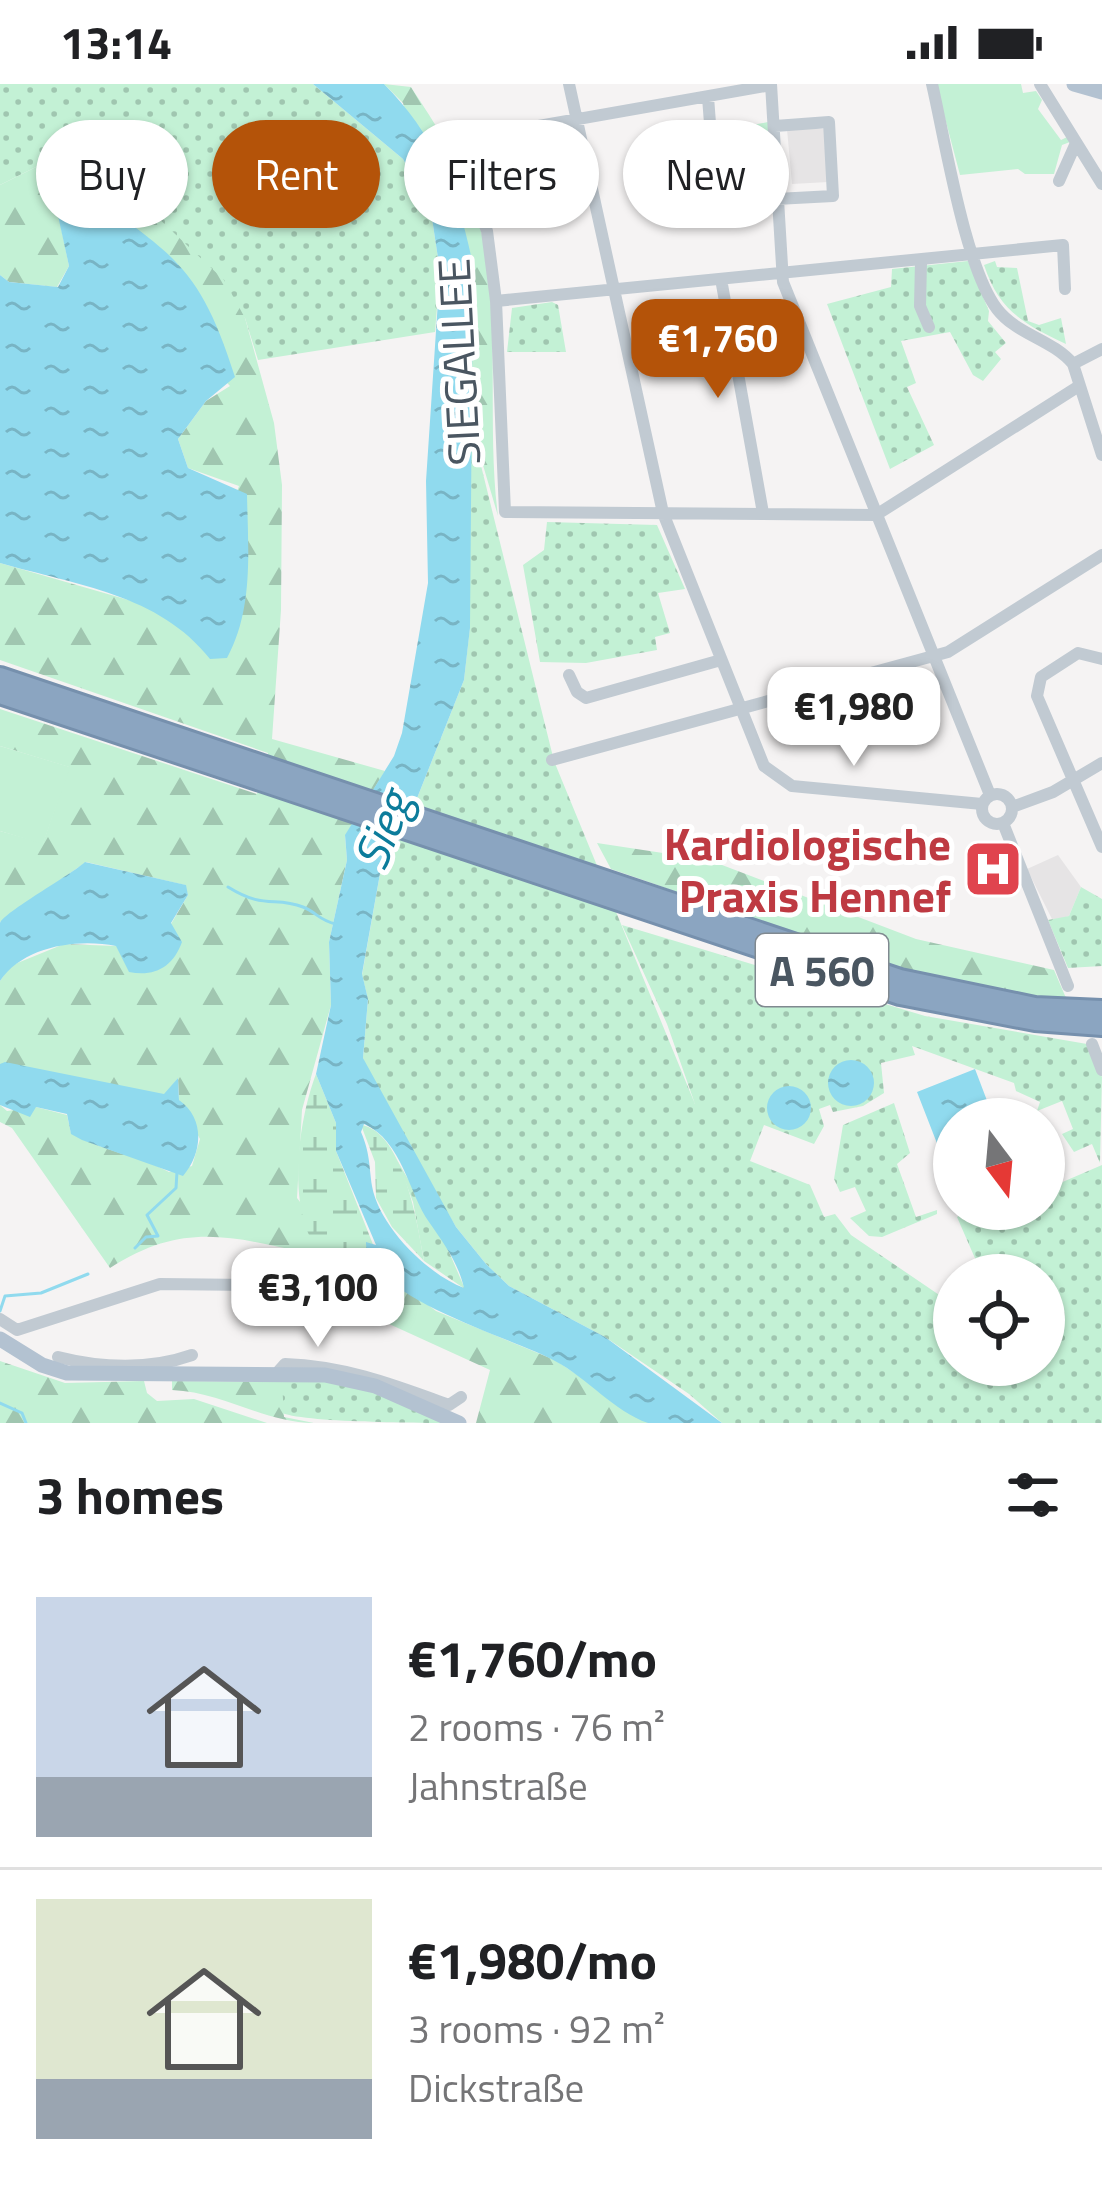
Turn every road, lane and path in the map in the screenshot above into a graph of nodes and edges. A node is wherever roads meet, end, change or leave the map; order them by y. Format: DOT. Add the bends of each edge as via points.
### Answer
graph roads {
  1 [pos="569,84"];
  2 [pos="771,84"];
  3 [pos="932,84"];
  4 [pos="1040,84"];
  5 [pos="1074,84"];
  6 [pos="1102,92"];
  7 [pos="708,97"];
  8 [pos="577,117"];
  9 [pos="710,120"];
  10 [pos="774,120"];
  11 [pos="789,125"];
  12 [pos="1076,143"];
  13 [pos="1059,181"];
  14 [pos="1102,184"];
  15 [pos="789,197"];
  16 [pos="781,228"];
  17 [pos="975,256"];
  18 [pos="921,262"];
  19 [pos="783,272"];
  20 [pos="721,279"];
  21 [pos="613,288"];
  22 [pos="1065,289"];
  23 [pos="496,301"];
  24 [pos="929,327"];
  25 [pos="1102,349"];
  26 [pos="1072,364"];
  27 [pos="1079,386"];
  28 [pos="1102,455"];
  29 [pos="663,513"];
  30 [pos="764,513"];
  31 [pos="876,514"];
  32 [pos="1102,555"];
  33 [pos="936,657"];
  34 [pos="1102,658"];
  35 [pos="721,660"];
  36 [pos="568,675"];
  37 [pos="0,677"];
  38 [pos="0,694"];
  39 [pos="740,709"];
  40 [pos="552,760"];
  41 [pos="1102,763"];
  42 [pos="1071,782"];
  43 [pos="986,800"];
  44 [pos="1012,807"];
  45 [pos="1003,823"];
  46 [pos="1102,847"];
  47 [pos="1068,986"];
  48 [pos="1102,1010"];
  49 [pos="1102,1025"];
  50 [pos="1092,1044"];
  51 [pos="1102,1070"];
  52 [pos="302,1272"];
  53 [pos="0,1319"];
  54 [pos="0,1339"];
  55 [pos="192,1355"];
  56 [pos="58,1357"];
  57 [pos="154,1369"];
  58 [pos="277,1373"];
  59 [pos="461,1397"];
  60 [pos="459,1423"];
  1 -- 8 [label="street"];
  2 -- 7 [label="street"];
  2 -- 10 [label="street"];
  3 -- 17 [label="street"];
  4 -- 12 [label="street"];
  5 -- 6 [label="main road"];
  7 -- 8 [label="street"];
  7 -- 9 [label="street"];
  8 -- 21 [label="street"];
  8 -- 23 [label="street, SIEGALLEE" via="453,141 487,231"];
  11 -- 15 [label="street" via="829,122 833,196"];
  12 -- 13 [label="street"];
  12 -- 14 [label="street"];
  16 -- 19 [label="street"];
  17 -- 18 [label="street"];
  17 -- 22 [label="street" via="1063,245"];
  17 -- 26 [label="street" via="993,304 1012,326"];
  18 -- 19 [label="street"];
  18 -- 24 [label="street" via="920,306"];
  19 -- 20 [label="street"];
  19 -- 31 [label="street"];
  20 -- 21 [label="street"];
  20 -- 30 [label="street"];
  21 -- 23 [label="street"];
  21 -- 29 [label="street"];
  23 -- 29 [label="street, SIEGALLEE" via="505,512"];
  25 -- 26 [label="street"];
  26 -- 27 [label="street"];
  27 -- 28 [label="street"];
  27 -- 31 [label="street"];
  29 -- 30 [label="street"];
  29 -- 35 [label="street"];
  30 -- 31 [label="street"];
  31 -- 33 [label="street"];
  32 -- 33 [label="street"];
  33 -- 39 [label="street"];
  33 -- 43 [label="street"];
  34 -- 42 [label="street" via="1078,652 1038,685"];
  35 -- 36 [label="street" via="586,698"];
  35 -- 39 [label="street"];
  37 -- 48 [label="highway, A 560" via="900,979 1035,1007"];
  38 -- 49 [label="highway, A 560" via="900,995 1035,1022"];
  39 -- 40 [label="street"];
  39 -- 43 [label="street" via="764,766 792,786"];
  41 -- 42 [label="street"];
  42 -- 44 [label="street"];
  42 -- 46 [label="street"];
  43 -- 44 [label="street" via="1004,795"];
  43 -- 45 [label="street" via="987,820"];
  44 -- 45 [label="street"];
  45 -- 47 [label="street"];
  50 -- 51 [label="street"];
  52 -- 53 [label="street" via="277,1259 251,1285 160,1284 17,1330"];
  54 -- 57 [label="main road" via="67,1373"];
  55 -- 57 [label="street"];
  56 -- 57 [label="street"];
  57 -- 58 [label="main road"];
  58 -- 59 [label="street" via="285,1364 314,1365 368,1374 449,1405"];
  58 -- 60 [label="main road" via="375,1386"];
}
